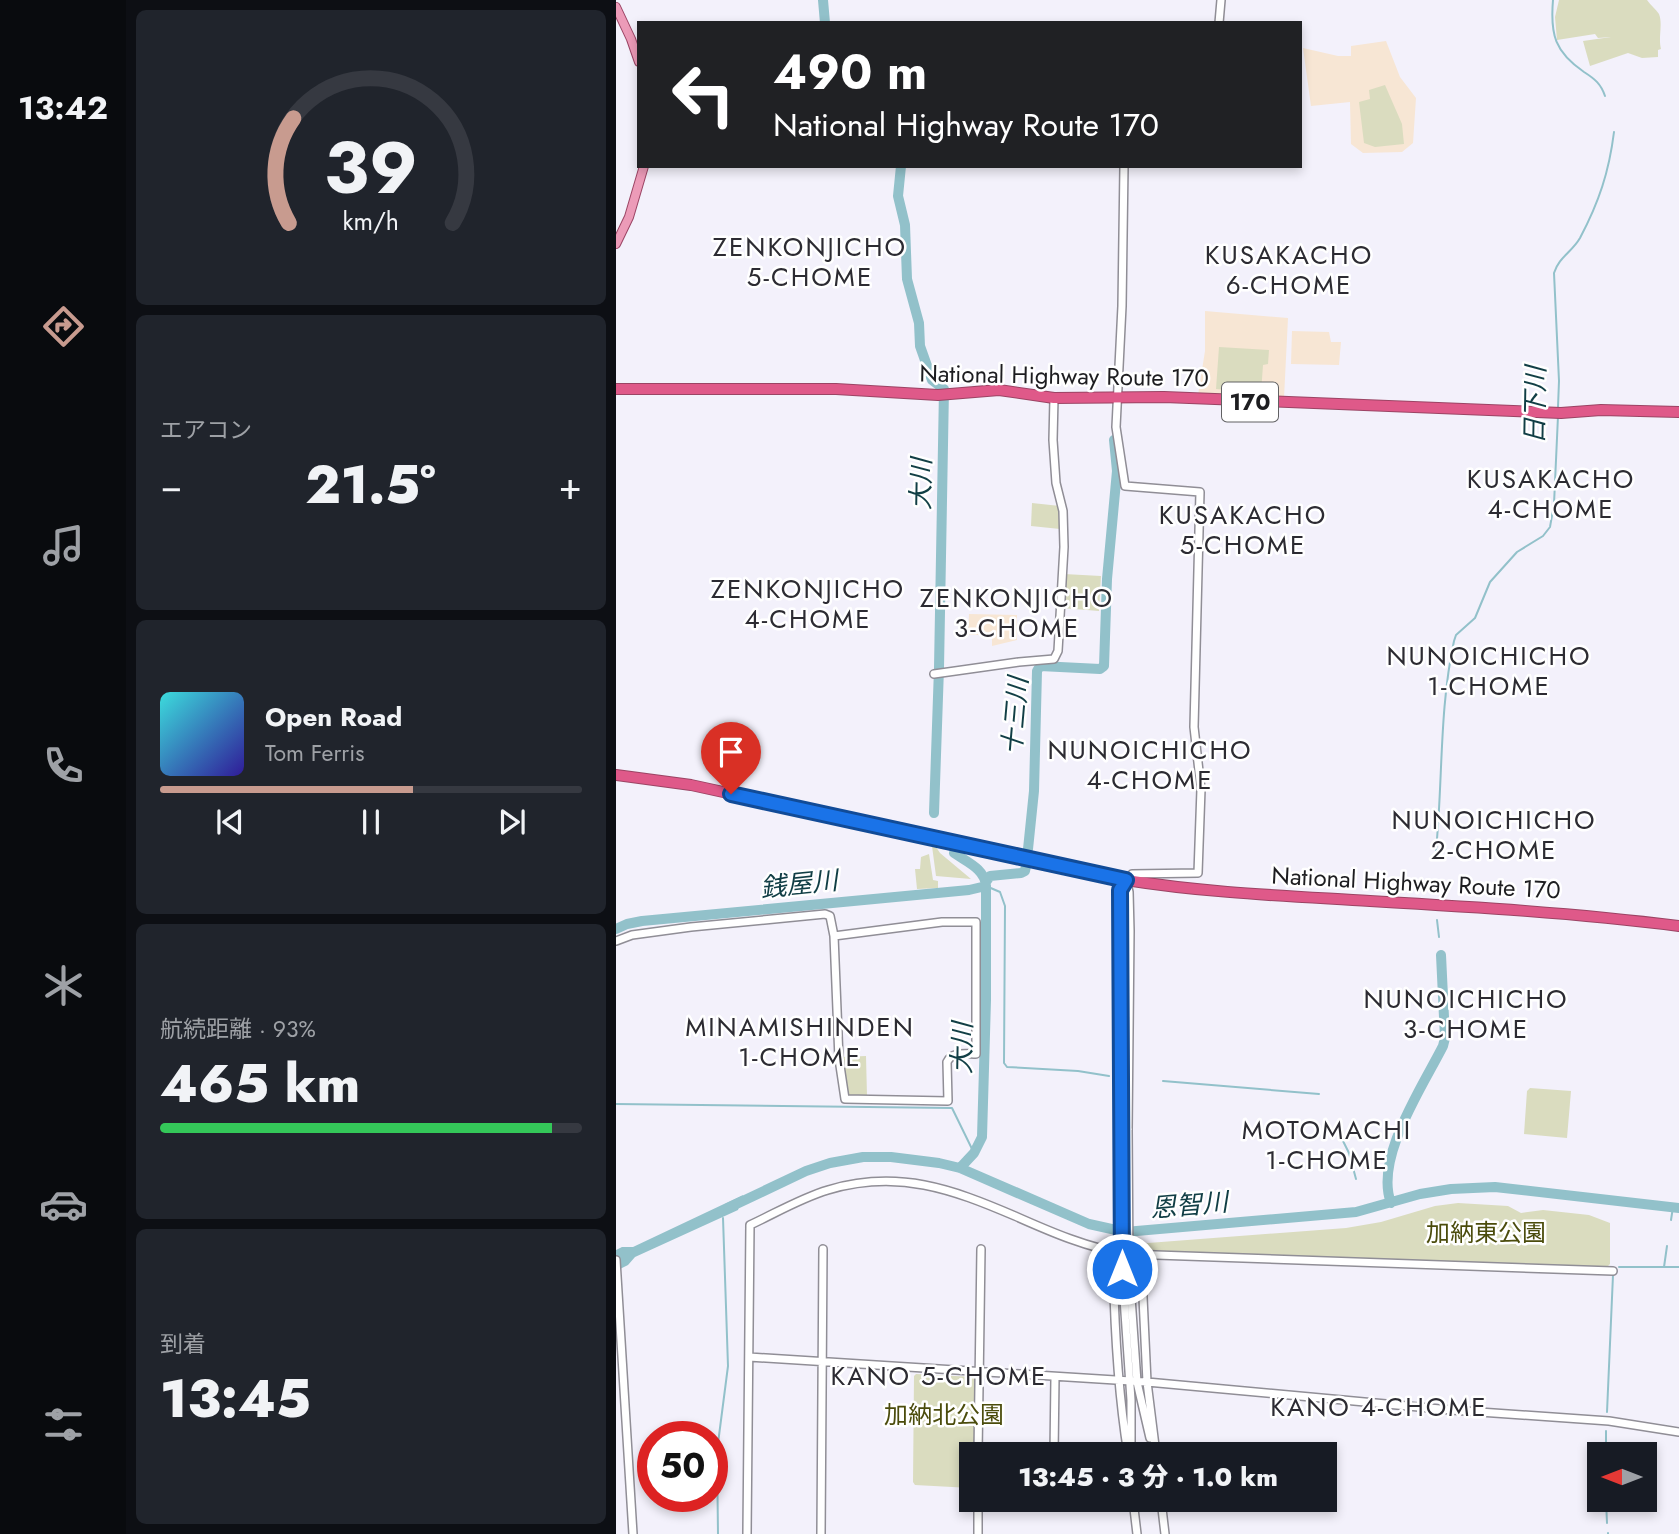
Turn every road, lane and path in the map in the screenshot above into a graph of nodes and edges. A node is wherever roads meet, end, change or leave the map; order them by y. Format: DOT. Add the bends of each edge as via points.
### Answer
graph roads {
  1 [pos="1221,0"];
  2 [pos="616,7"];
  3 [pos="1219,21"];
  4 [pos="637,56"];
  5 [pos="643,168"];
  6 [pos="1124,168"];
  7 [pos="616,244"];
  8 [pos="616,389"];
  9 [pos="1118,397"];
  10 [pos="1054,398"];
  11 [pos="1679,412"];
  12 [pos="934,674"];
  13 [pos="616,775"];
  14 [pos="1126,880"];
  15 [pos="1679,926"];
  16 [pos="834,936"];
  17 [pos="616,941"];
  18 [pos="823,1249"];
  19 [pos="981,1249"];
  20 [pos="1113,1252"];
  21 [pos="1141,1255"];
  22 [pos="616,1260"];
  23 [pos="1613,1271"];
  24 [pos="617,1273"];
  25 [pos="749,1357"];
  26 [pos="823,1362"];
  27 [pos="979,1372"];
  28 [pos="1055,1377"];
  29 [pos="1119,1381"];
  30 [pos="1133,1381"];
  31 [pos="1147,1382"];
  32 [pos="1679,1432"];
  33 [pos="978,1442"];
  34 [pos="1054,1442"];
  35 [pos="1127,1442"];
  36 [pos="1129,1442"];
  37 [pos="1151,1442"];
  38 [pos="1153,1442"];
  39 [pos="978,1512"];
  40 [pos="1134,1512"];
  41 [pos="1162,1512"];
  42 [pos="633,1534"];
  43 [pos="747,1534"];
  44 [pos="821,1534"];
  45 [pos="978,1534"];
  46 [pos="1137,1534"];
  47 [pos="1165,1534"];
  1 -- 3 [label="street"];
  2 -- 4 [label="main road"];
  5 -- 7 [label="main road"];
  6 -- 9 [label="street"];
  8 -- 10 [label="highway, National Highway Route 170 / 170" via="942,394 999,390"];
  9 -- 10 [label="highway, National Highway Route 170 / 170"];
  9 -- 11 [label="highway, National Highway Route 170 / 170" via="1557,413"];
  9 -- 14 [label="street" via="1116,427 1125,486 1200,492 1194,727 1201,789 1198,873 1132,874"];
  10 -- 12 [label="street" via="1056,483 1063,511 1058,651 1054,660"];
  13 -- 14 [label="highway, National Highway Route 170" via="691,785"];
  14 -- 15 [label="highway, National Highway Route 170" via="1195,890 1568,913"];
  14 -- 30 [label="street, bridge" via="1126,1269"];
  16 -- 16 [label="street" via="845,1098 948,1101 947,1062 954,1055 976,1054 976,922"];
  16 -- 17 [label="street" via="832,919 825,914 691,927"];
  18 -- 26 [label="street"];
  19 -- 27 [label="street"];
  20 -- 21 [label="street"];
  20 -- 25 [label="street" via="943,1188 887,1181 830,1189 750,1225"];
  20 -- 29 [label="street"];
  21 -- 23 [label="street"];
  21 -- 31 [label="street"];
  22 -- 24 [label="street"];
  24 -- 42 [label="street"];
  25 -- 26 [label="street"];
  25 -- 43 [label="street"];
  26 -- 27 [label="street"];
  26 -- 44 [label="street"];
  27 -- 28 [label="street"];
  27 -- 33 [label="street"];
  28 -- 29 [label="street"];
  28 -- 34 [label="street"];
  29 -- 30 [label="street"];
  29 -- 35 [label="street"];
  30 -- 31 [label="street"];
  30 -- 36 [label="street"];
  30 -- 37 [label="street"];
  31 -- 32 [label="street" via="1609,1421"];
  31 -- 38 [label="street"];
  39 -- 45 [label="street"];
  40 -- 46 [label="street"];
  41 -- 47 [label="street"];
}
